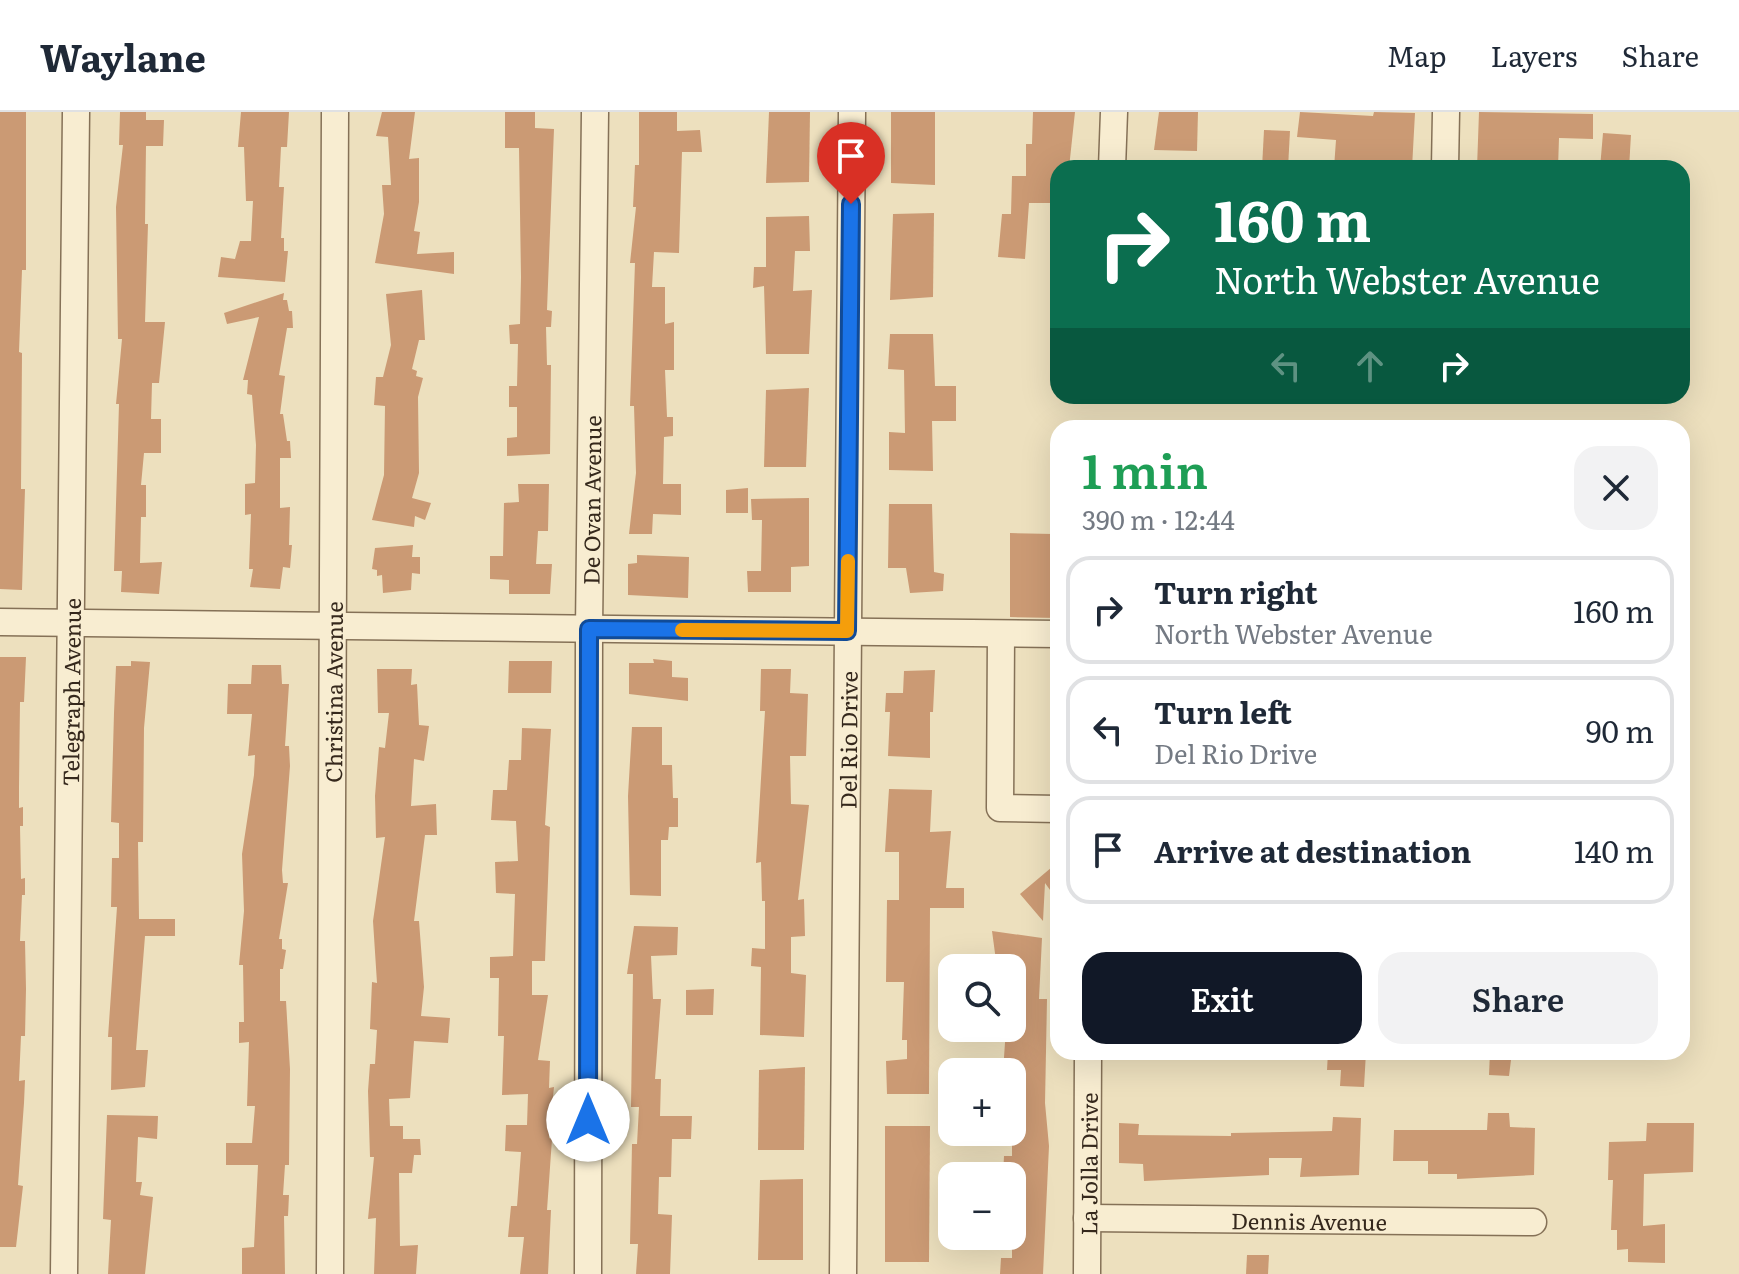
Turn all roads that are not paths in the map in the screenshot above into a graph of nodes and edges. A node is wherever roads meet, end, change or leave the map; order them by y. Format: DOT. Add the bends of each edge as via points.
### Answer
graph roads {
  1 [pos="76,112"];
  2 [pos="335,112"];
  3 [pos="595,112"];
  4 [pos="852,112"];
  5 [pos="1114,112"];
  6 [pos="1446,112"];
  7 [pos="1112,160"];
  8 [pos="1445,160"];
  9 [pos="0,622"];
  10 [pos="68,623"];
  11 [pos="331,626"];
  12 [pos="589,629"];
  13 [pos="847,631"];
  14 [pos="1001,634"];
  15 [pos="1050,634"];
  16 [pos="1050,809"];
  17 [pos="1088,1060"];
  18 [pos="1087,1218"];
  19 [pos="1533,1222"];
  20 [pos="64,1274"];
  21 [pos="330,1274"];
  22 [pos="588,1274"];
  23 [pos="843,1274"];
  24 [pos="1087,1274"];
  1 -- 10 [label="street, Telegraph Avenue"];
  2 -- 11 [label="street, Christina Avenue"];
  3 -- 12 [label="street, De Ovan Avenue"];
  4 -- 13 [label="street, Del Rio Drive"];
  5 -- 7 [label="street"];
  6 -- 8 [label="street"];
  9 -- 10 [label="street"];
  10 -- 11 [label="street"];
  10 -- 20 [label="street, Telegraph Avenue"];
  11 -- 12 [label="street"];
  11 -- 21 [label="street, Christina Avenue"];
  12 -- 13 [label="street"];
  12 -- 22 [label="street, De Ovan Avenue"];
  13 -- 14 [label="street"];
  13 -- 23 [label="street, Del Rio Drive"];
  14 -- 15 [label="street"];
  14 -- 16 [label="street" via="1000,808"];
  17 -- 18 [label="street, La Jolla Drive"];
  18 -- 19 [label="street, Dennis Avenue"];
  18 -- 24 [label="street, La Jolla Drive"];
}
